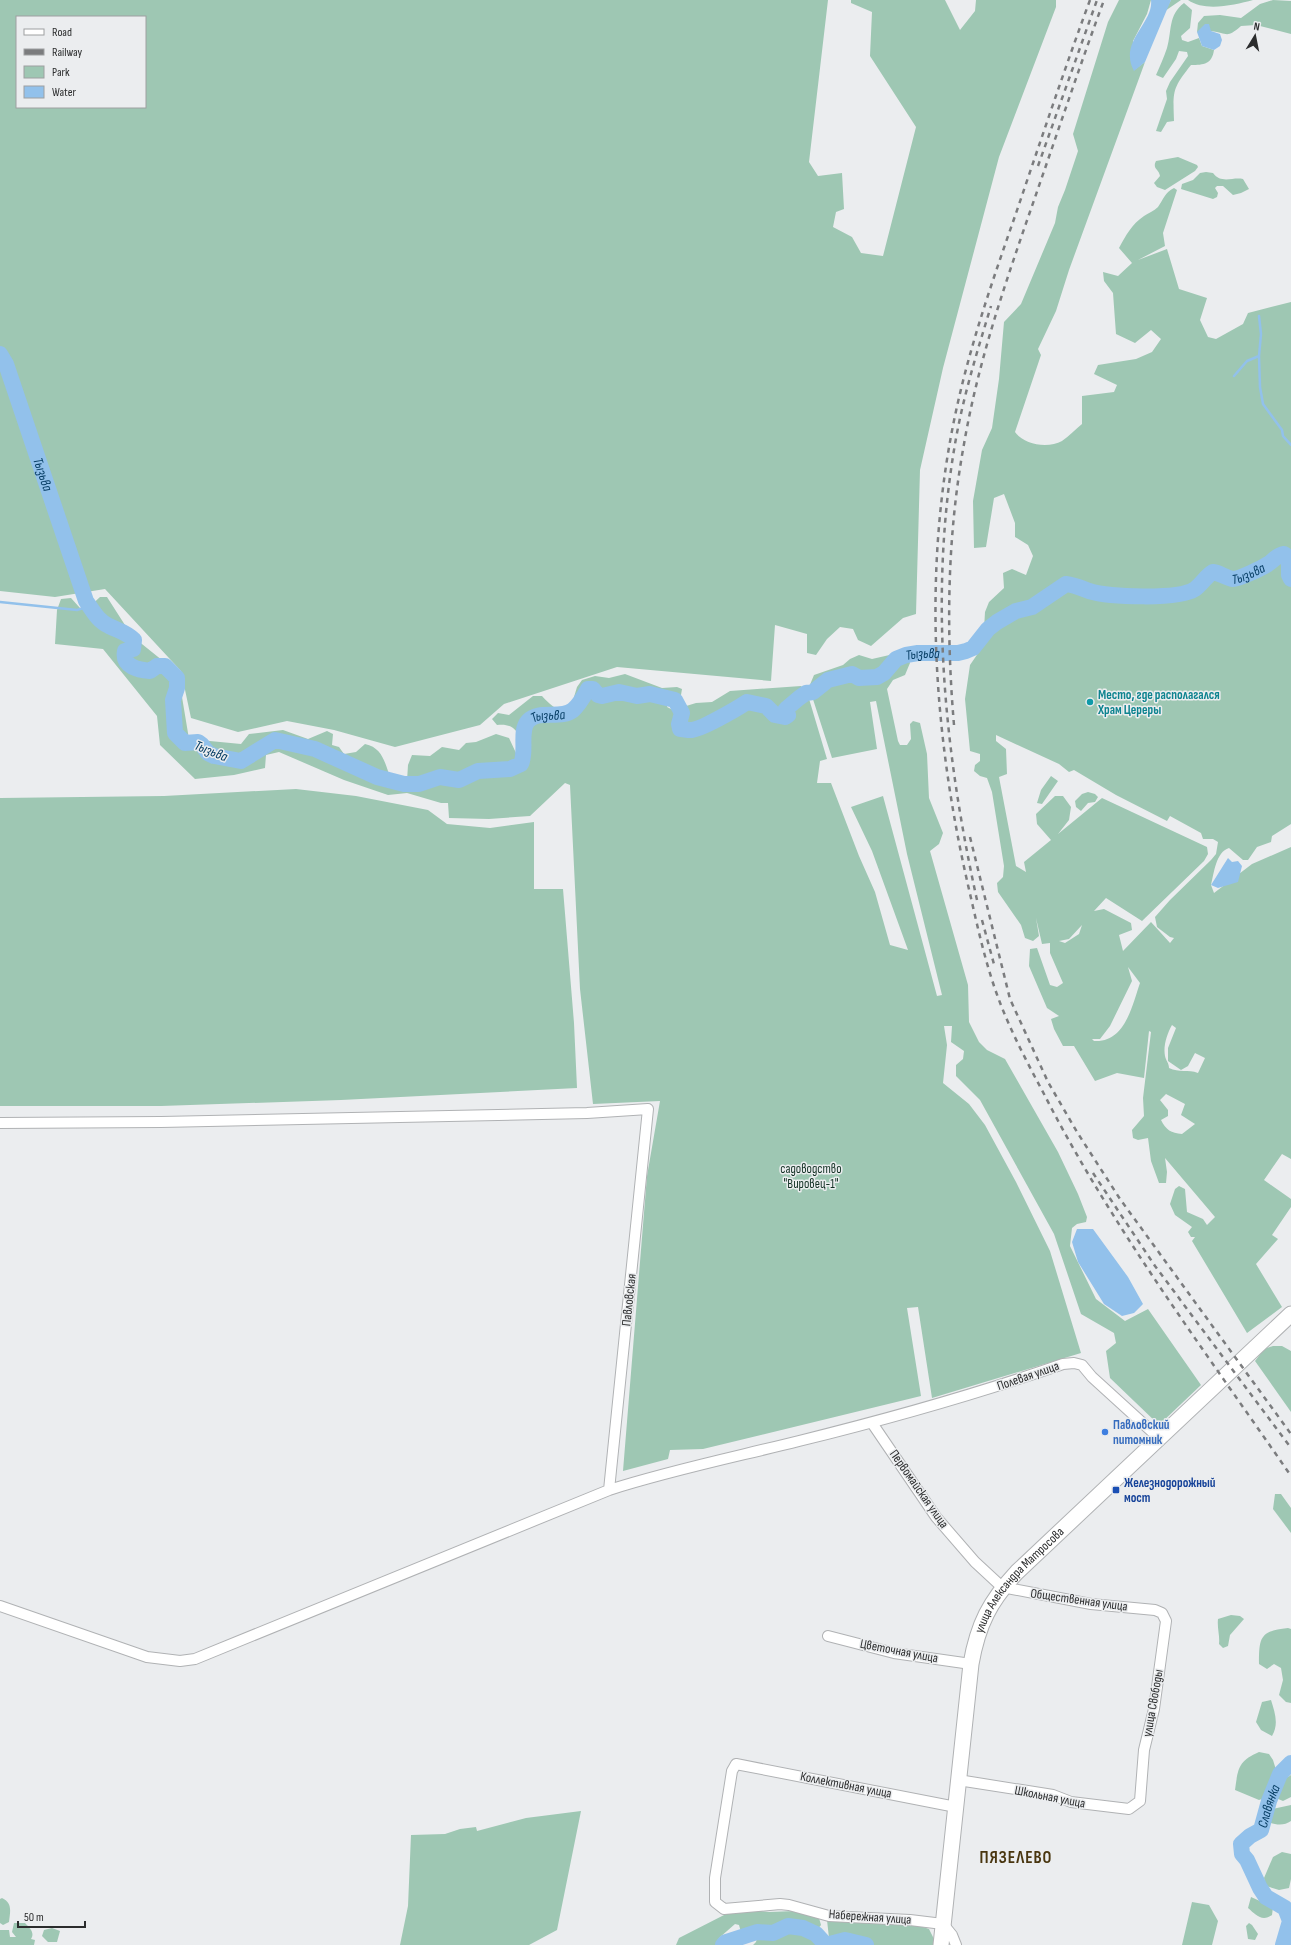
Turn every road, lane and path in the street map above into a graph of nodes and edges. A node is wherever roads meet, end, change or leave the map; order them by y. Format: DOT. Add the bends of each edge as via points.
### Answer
graph roads {
  1 [pos="0,1123"];
  2 [pos="1291,1314"];
  3 [pos="872,1423"];
  4 [pos="1159,1438"];
  5 [pos="609,1490"];
  6 [pos="1002,1588"];
  7 [pos="0,1606"];
  8 [pos="1156,1610"];
  9 [pos="828,1636"];
  10 [pos="971,1664"];
  11 [pos="958,1780"];
  12 [pos="1140,1802"];
  13 [pos="956,1807"];
  14 [pos="724,1909"];
  15 [pos="943,1924"];
  16 [pos="941,1945"];
  17 [pos="956,1945"];
  1 -- 5 [label="street, Павловская" via="177,1122 587,1113 648,1109"];
  2 -- 4 [label="main road, улица Александра Матросова"];
  3 -- 4 [label="street, Полевая улица" via="1002,1385 1063,1364 1074,1363 1082,1364 1092,1377"];
  3 -- 5 [label="street, Полевая улица" via="669,1472"];
  3 -- 6 [label="street, Первомайская улица" via="936,1517 975,1562"];
  4 -- 6 [label="main road, улица Александра Матросова"];
  5 -- 7 [label="street, Полевая улица" via="194,1659 180,1661 147,1656"];
  6 -- 8 [label="street, Общественная улица" via="1091,1604"];
  6 -- 10 [label="main road, улица Александра Матросова" via="983,1617 977,1632"];
  8 -- 12 [label="street, улица Свободы" via="1162,1613 1166,1620 1154,1709 1144,1750"];
  9 -- 10 [label="street, Цветочная улица" via="894,1653"];
  10 -- 11 [label="main road, улица Александра Матросова"];
  11 -- 12 [label="street, Школьная улица" via="1052,1795 1071,1802 1129,1809"];
  11 -- 13 [label="main road, улица Александра Матросова"];
  13 -- 14 [label="street, Коллективная улица" via="736,1764 732,1771 715,1878 715,1902"];
  13 -- 15 [label="main road, улица Александра Матросова"];
  14 -- 15 [label="street, Набережная улица" via="785,1904 829,1916"];
  15 -- 16 [label="main road, улица Александра Матросова"];
  15 -- 17 [label="street"];
}
